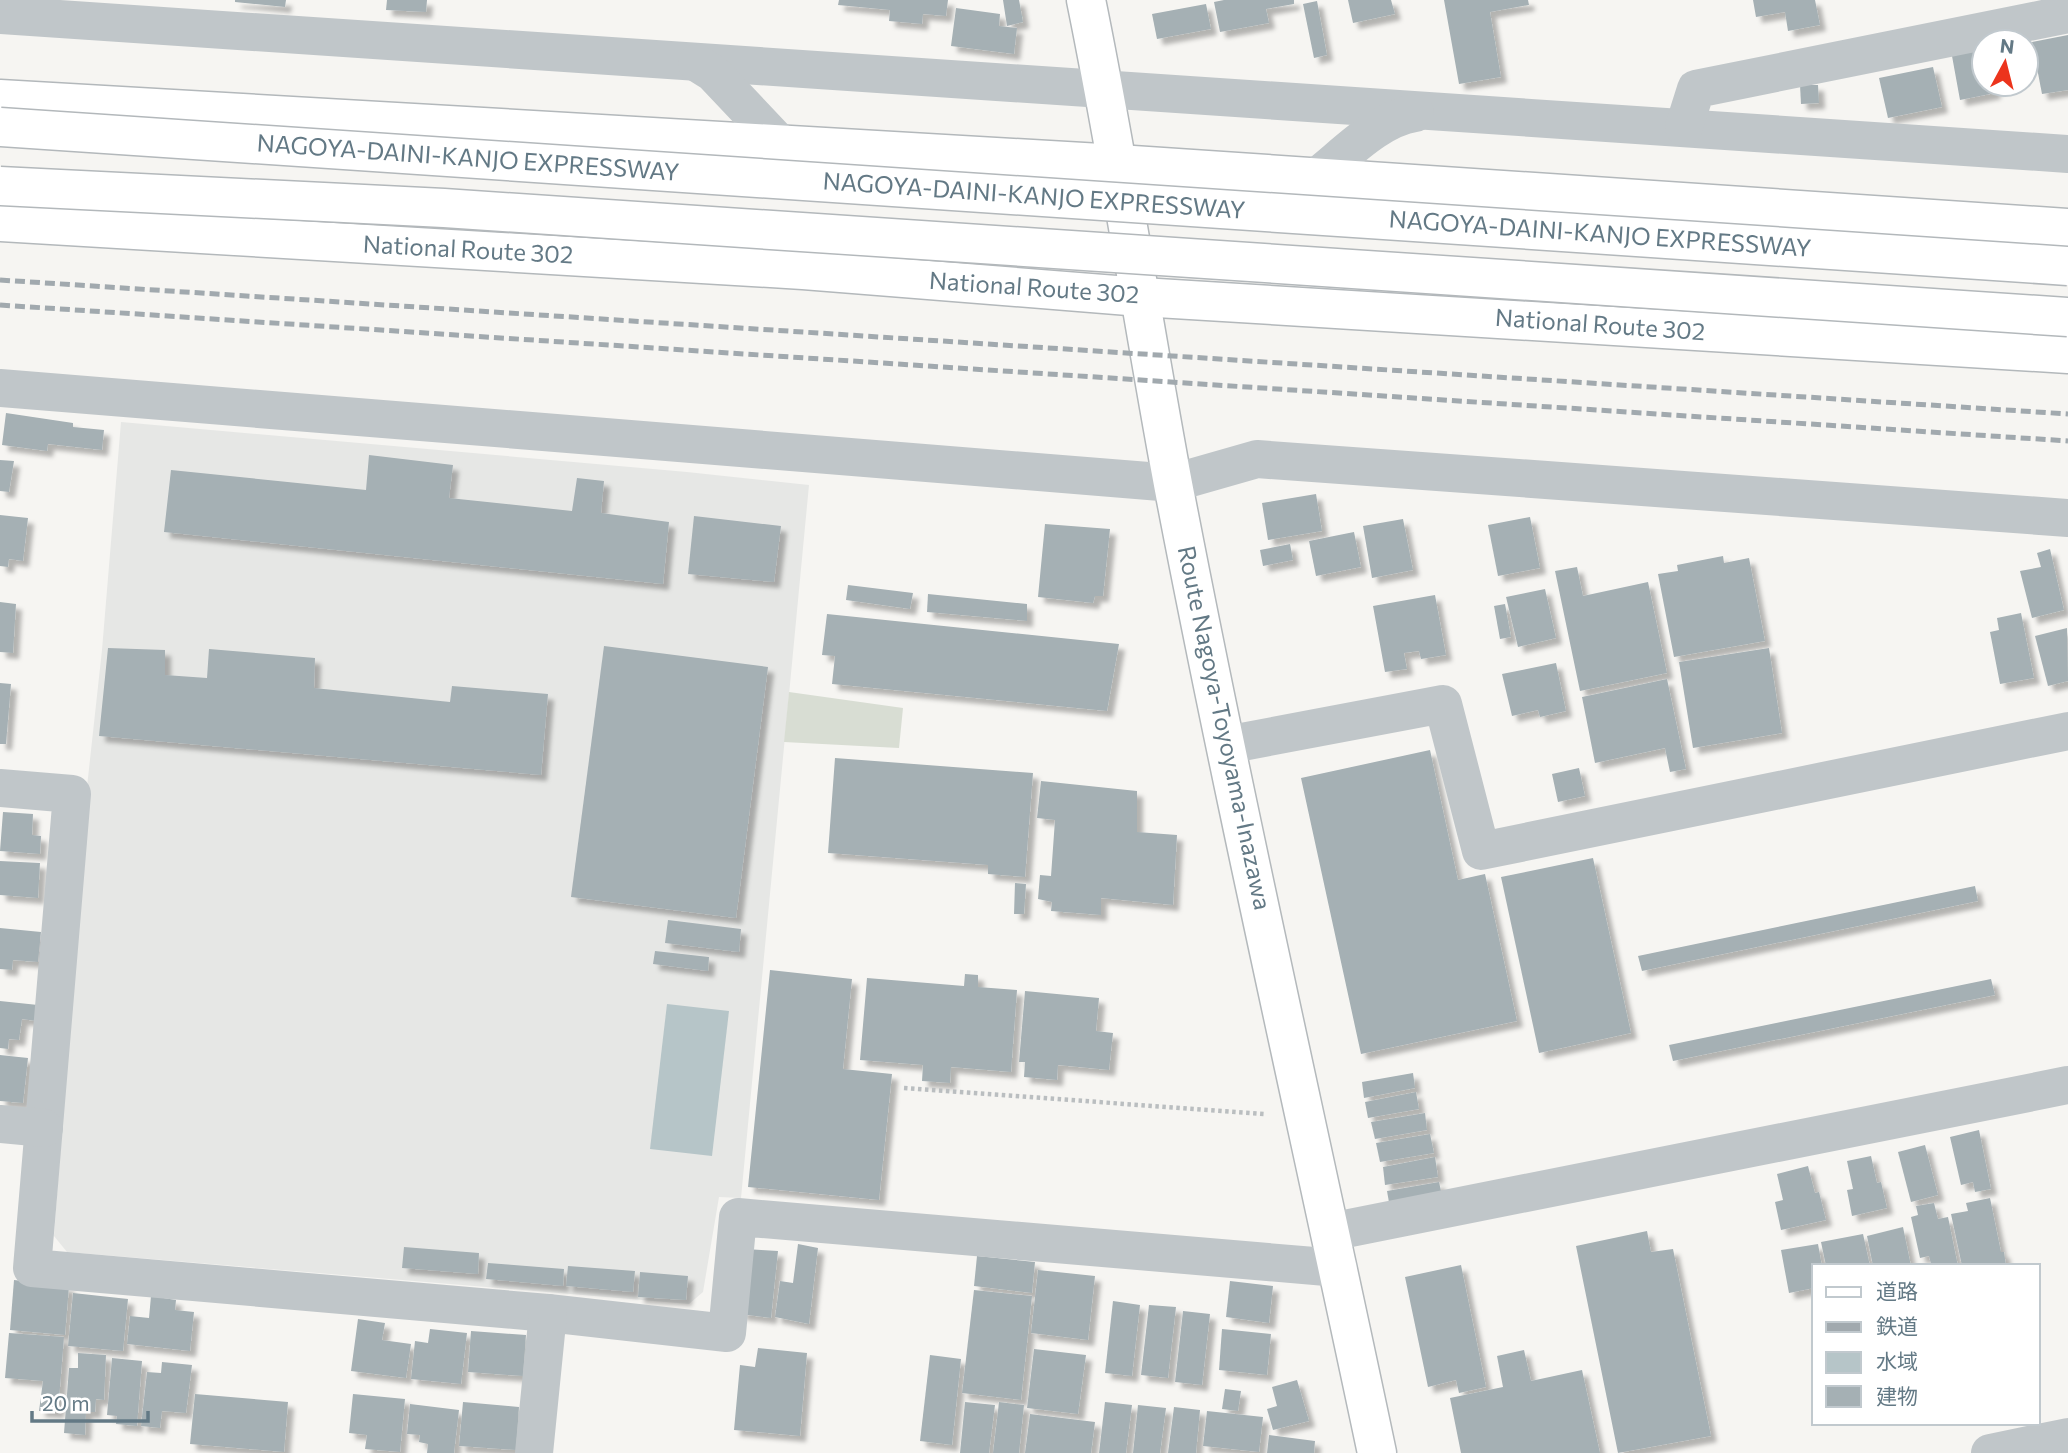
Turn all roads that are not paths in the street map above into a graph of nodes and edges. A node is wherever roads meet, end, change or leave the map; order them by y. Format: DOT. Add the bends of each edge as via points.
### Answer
graph roads {
  1 [pos="1086,0"];
  2 [pos="2068,14"];
  3 [pos="0,16"];
  4 [pos="697,63"];
  5 [pos="1105,91"];
  6 [pos="0,99"];
  7 [pos="1427,111"];
  8 [pos="9,127"];
  9 [pos="1684,127"];
  10 [pos="782,146"];
  11 [pos="2068,154"];
  12 [pos="1118,164"];
  13 [pos="1315,178"];
  14 [pos="8,187"];
  15 [pos="0,222"];
  16 [pos="2068,228"];
  17 [pos="2068,266"];
  18 [pos="1141,297"];
  19 [pos="2068,317"];
  20 [pos="2068,354"];
  21 [pos="0,388"];
  22 [pos="1173,483"];
  23 [pos="2068,517"];
  24 [pos="2068,731"];
  25 [pos="1226,745"];
  26 [pos="0,788"];
  27 [pos="2068,1085"];
  28 [pos="0,1124"];
  29 [pos="44,1128"];
  30 [pos="1330,1232"];
  31 [pos="1338,1268"];
  32 [pos="548,1313"];
  33 [pos="2068,1437"];
  34 [pos="534,1453"];
  35 [pos="1377,1453"];
  36 [pos="1990,1453"];
  1 -- 5 [label="main road, Route Nagoya-Toyoyama-Inazawa"];
  2 -- 9 [label="street" via="1696,89"];
  3 -- 4 [label="street"];
  4 -- 5 [label="street"];
  4 -- 10 [label="street" via="713,73"];
  5 -- 7 [label="street"];
  5 -- 12 [label="main road, Route Nagoya-Toyoyama-Inazawa"];
  6 -- 10 [label="main road"];
  7 -- 9 [label="street"];
  7 -- 13 [label="street" via="1378,128"];
  8 -- 17 [label="main road, NAGOYA-DAINI-KANJO EXPRESSWAY, bridge"];
  9 -- 11 [label="street"];
  10 -- 12 [label="main road"];
  12 -- 13 [label="main road"];
  12 -- 18 [label="main road, Route Nagoya-Toyoyama-Inazawa"];
  13 -- 16 [label="main road"];
  14 -- 19 [label="main road, NAGOYA-DAINI-KANJO EXPRESSWAY, bridge" via="458,209"];
  15 -- 18 [label="main road, National Route 302" via="803,270"];
  18 -- 20 [label="main road, National Route 302"];
  18 -- 22 [label="main road, Route Nagoya-Toyoyama-Inazawa"];
  21 -- 22 [label="street"];
  22 -- 23 [label="street" via="1257,459"];
  22 -- 25 [label="main road, Route Nagoya-Toyoyama-Inazawa"];
  24 -- 25 [label="street" via="1481,851 1443,704"];
  25 -- 30 [label="main road, Route Nagoya-Toyoyama-Inazawa"];
  26 -- 29 [label="street" via="72,794"];
  27 -- 30 [label="street"];
  28 -- 29 [label="street"];
  29 -- 32 [label="street" via="32,1268"];
  30 -- 31 [label="main road, Route Nagoya-Toyoyama-Inazawa"];
  31 -- 32 [label="street" via="738,1217 727,1333"];
  31 -- 35 [label="main road, Route Nagoya-Toyoyama-Inazawa"];
  32 -- 34 [label="street"];
  33 -- 36 [label="street"];
}
